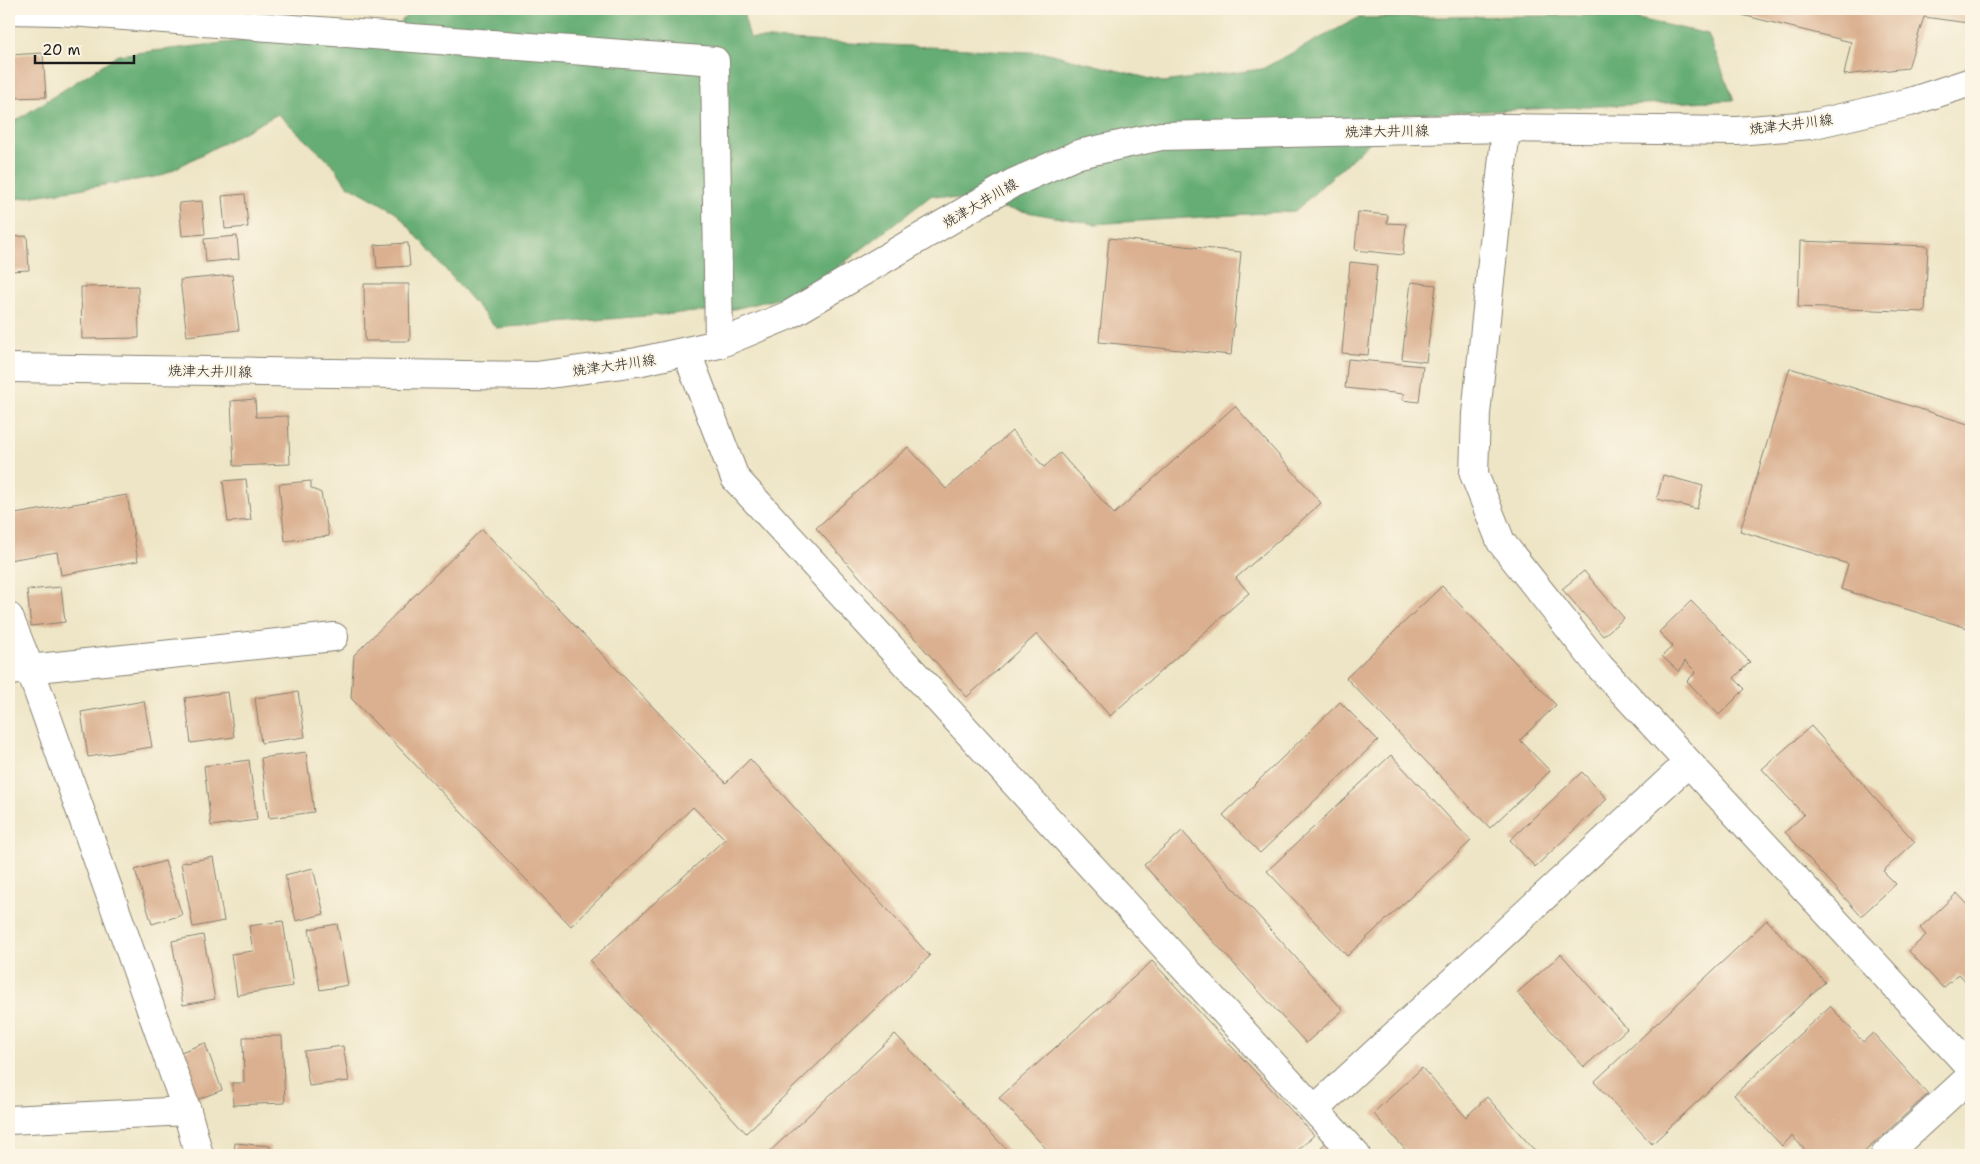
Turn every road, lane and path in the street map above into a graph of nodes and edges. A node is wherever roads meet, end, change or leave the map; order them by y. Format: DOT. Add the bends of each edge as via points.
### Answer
graph roads {
  1 [pos="9,10"];
  2 [pos="1971,82"];
  3 [pos="1506,128"];
  4 [pos="719,344"];
  5 [pos="687,353"];
  6 [pos="9,368"];
  7 [pos="9,617"];
  8 [pos="334,637"];
  9 [pos="20,670"];
  10 [pos="1688,763"];
  11 [pos="1969,1064"];
  12 [pos="1315,1109"];
  13 [pos="187,1111"];
  14 [pos="9,1120"];
  15 [pos="198,1155"];
  16 [pos="1356,1155"];
  17 [pos="1885,1155"];
  1 -- 4 [label="street" via="58,11 715,61"];
  2 -- 3 [label="street, 焼津大井川線" via="1910,102 1810,125 1737,131"];
  3 -- 4 [label="street, 焼津大井川線" via="1161,136 1079,154 1013,183 789,315"];
  3 -- 10 [label="street" via="1476,414 1474,474 1501,542 1600,667"];
  4 -- 5 [label="street, 焼津大井川線"];
  5 -- 6 [label="street, 焼津大井川線" via="536,376"];
  5 -- 12 [label="street" via="735,478"];
  7 -- 9 [label="street"];
  8 -- 9 [label="street"];
  9 -- 13 [label="street"];
  10 -- 11 [label="street"];
  10 -- 12 [label="street"];
  11 -- 17 [label="street"];
  12 -- 16 [label="street"];
  13 -- 14 [label="street"];
  13 -- 15 [label="street"];
}
